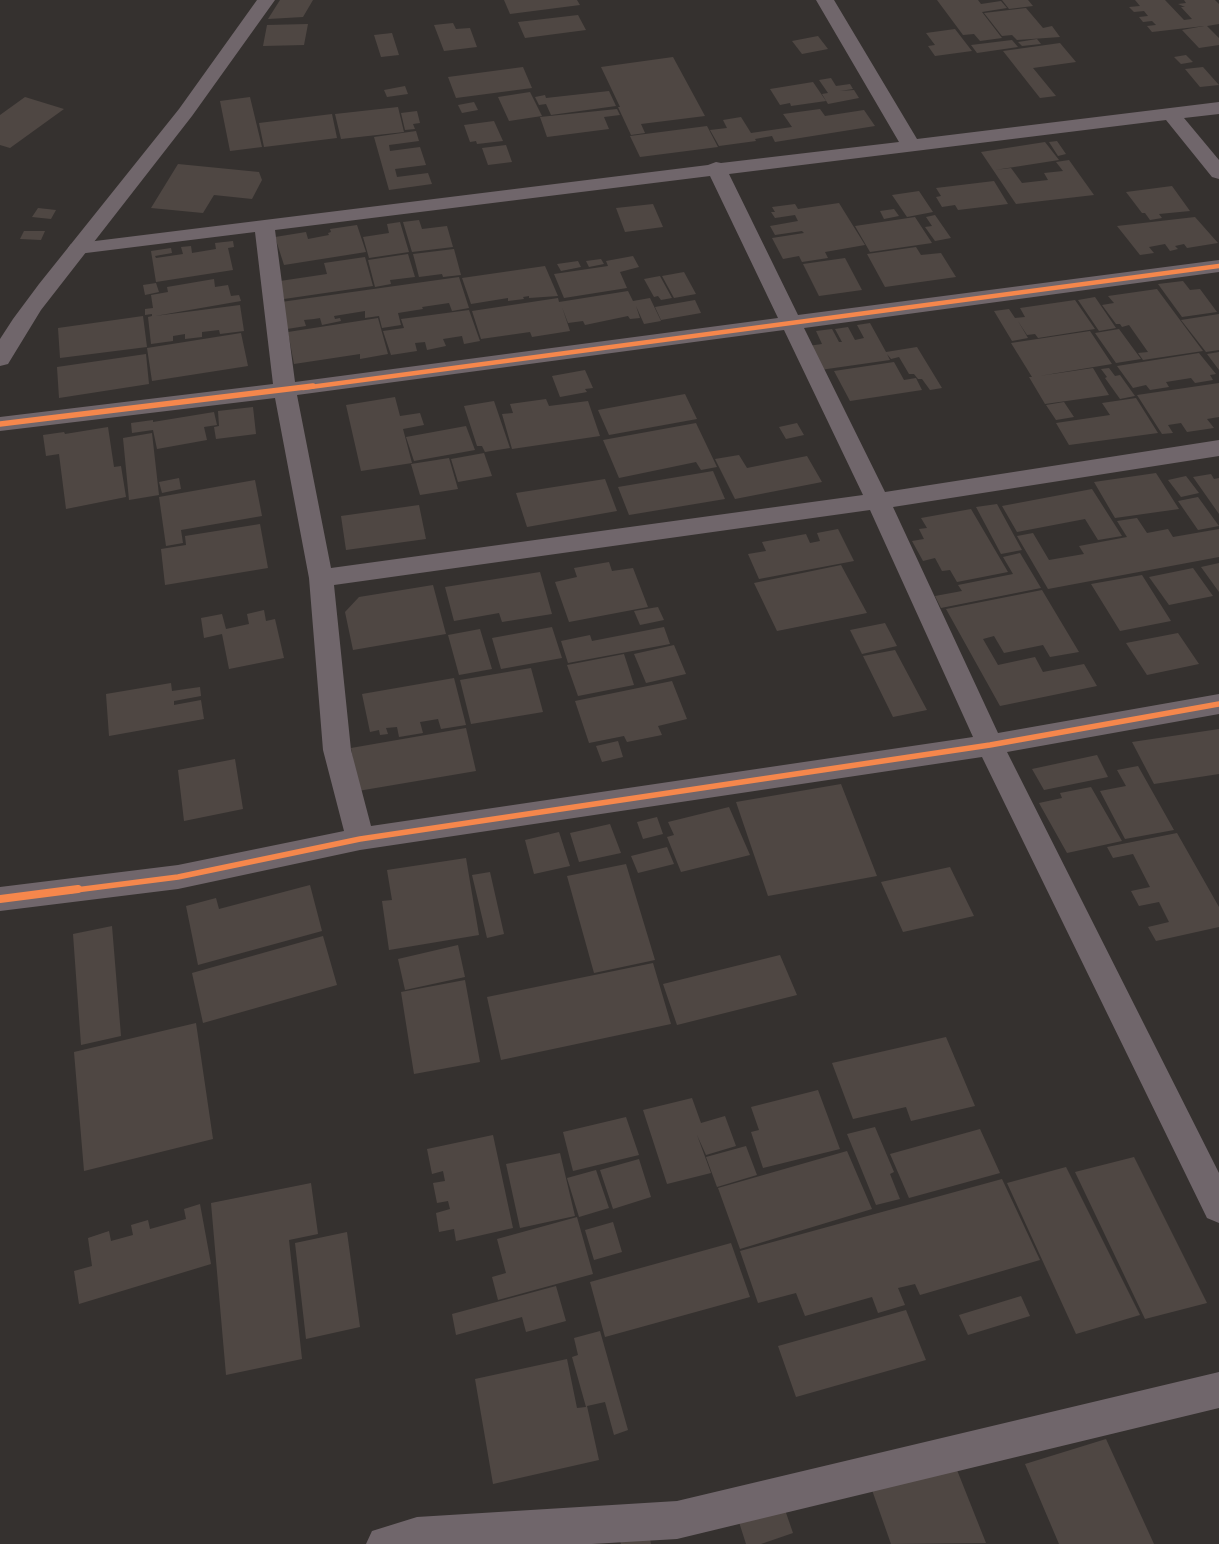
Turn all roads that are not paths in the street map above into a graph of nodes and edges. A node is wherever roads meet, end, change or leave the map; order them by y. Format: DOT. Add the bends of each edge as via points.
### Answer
graph roads {
  1 [pos="266,0"];
  2 [pos="825,0"];
  3 [pos="1219,108"];
  4 [pos="1172,114"];
  5 [pos="911,146"];
  6 [pos="716,168"];
  7 [pos="1219,173"];
  8 [pos="264,225"];
  9 [pos="78,248"];
  10 [pos="1219,266"];
  11 [pos="791,322"];
  12 [pos="3,347"];
  13 [pos="285,390"];
  14 [pos="0,424"];
  15 [pos="1219,448"];
  16 [pos="878,502"];
  17 [pos="321,578"];
  18 [pos="1219,704"];
  19 [pos="990,745"];
  20 [pos="360,839"];
  21 [pos="0,899"];
  22 [pos="1219,1207"];
  23 [pos="1219,1390"];
  24 [pos="385,1544"];
  1 -- 9 [label="street" via="232,50"];
  2 -- 5 [label="street"];
  3 -- 4 [label="street"];
  4 -- 5 [label="street"];
  4 -- 7 [label="street"];
  5 -- 6 [label="street"];
  6 -- 8 [label="street"];
  6 -- 11 [label="street"];
  8 -- 9 [label="street"];
  8 -- 13 [label="street"];
  9 -- 12 [label="street"];
  10 -- 11 [label="street"];
  11 -- 13 [label="street"];
  11 -- 16 [label="street"];
  13 -- 14 [label="street"];
  13 -- 17 [label="street"];
  15 -- 16 [label="street"];
  16 -- 17 [label="street"];
  16 -- 19 [label="street"];
  17 -- 20 [label="street" via="337,750"];
  18 -- 19 [label="street"];
  19 -- 20 [label="street"];
  19 -- 22 [label="street"];
  20 -- 21 [label="street" via="178,877"];
  23 -- 24 [label="street" via="677,1520 417,1536"];
}
